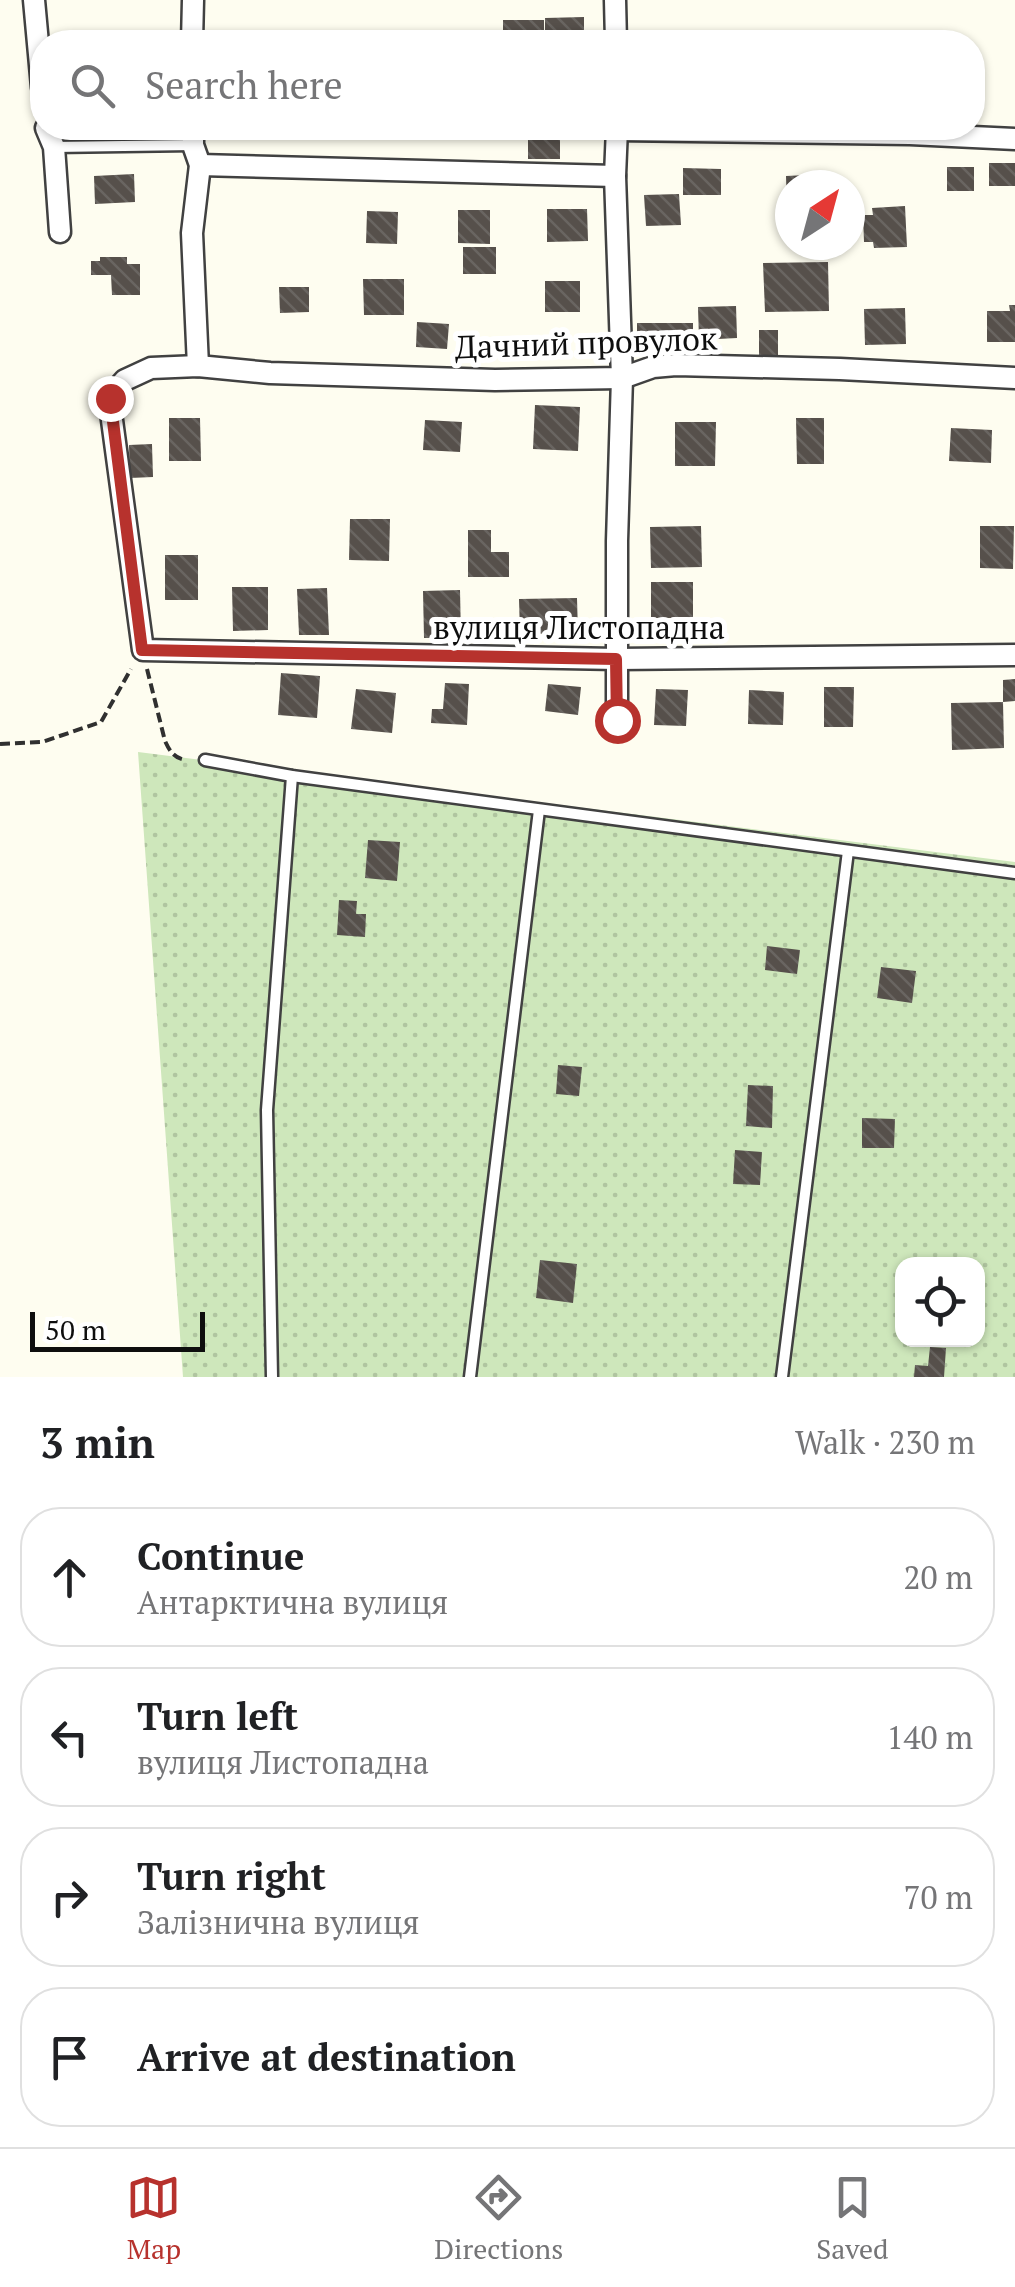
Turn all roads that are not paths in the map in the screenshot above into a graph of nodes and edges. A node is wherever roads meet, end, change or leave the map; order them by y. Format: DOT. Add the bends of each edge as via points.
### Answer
graph roads {
  1 [pos="34,0"];
  2 [pos="193,0"];
  3 [pos="615,0"];
  4 [pos="37,30"];
  5 [pos="192,30"];
  6 [pos="616,30"];
  7 [pos="985,138"];
  8 [pos="1015,139"];
  9 [pos="50,140"];
  10 [pos="98,140"];
  11 [pos="617,140"];
  12 [pos="195,146"];
  13 [pos="615,176"];
  14 [pos="60,232"];
  15 [pos="198,366"];
  16 [pos="622,378"];
  17 [pos="1015,378"];
  18 [pos="142,650"];
  19 [pos="1015,655"];
  20 [pos="616,659"];
  21 [pos="617,720"];
  22 [pos="205,760"];
  23 [pos="292,776"];
  24 [pos="539,810"];
  25 [pos="848,851"];
  26 [pos="1015,873"];
  27 [pos="272,1377"];
  28 [pos="470,1377"];
  29 [pos="782,1377"];
  1 -- 4 [label="street"];
  2 -- 5 [label="street"];
  3 -- 6 [label="street"];
  7 -- 8 [label="street"];
  9 -- 14 [label="street"];
  10 -- 12 [label="lane"];
  11 -- 13 [label="street"];
  12 -- 13 [label="street"];
  12 -- 15 [label="street"];
  13 -- 16 [label="street"];
  15 -- 16 [label="street, Дачний провулок" via="496,380"];
  15 -- 18 [label="street, Дачний провулок" via="151,368 124,380 110,398"];
  16 -- 17 [label="street, Дачний провулок" via="676,365"];
  16 -- 20 [label="street"];
  18 -- 20 [label="street, вулиця Листопадна"];
  19 -- 20 [label="street, вулиця Листопадна"];
  20 -- 21 [label="street"];
  22 -- 23 [label="lane"];
  23 -- 24 [label="lane"];
  23 -- 27 [label="lane" via="266,1110"];
  24 -- 25 [label="lane"];
  24 -- 28 [label="lane"];
  25 -- 26 [label="lane"];
  25 -- 29 [label="lane"];
}
